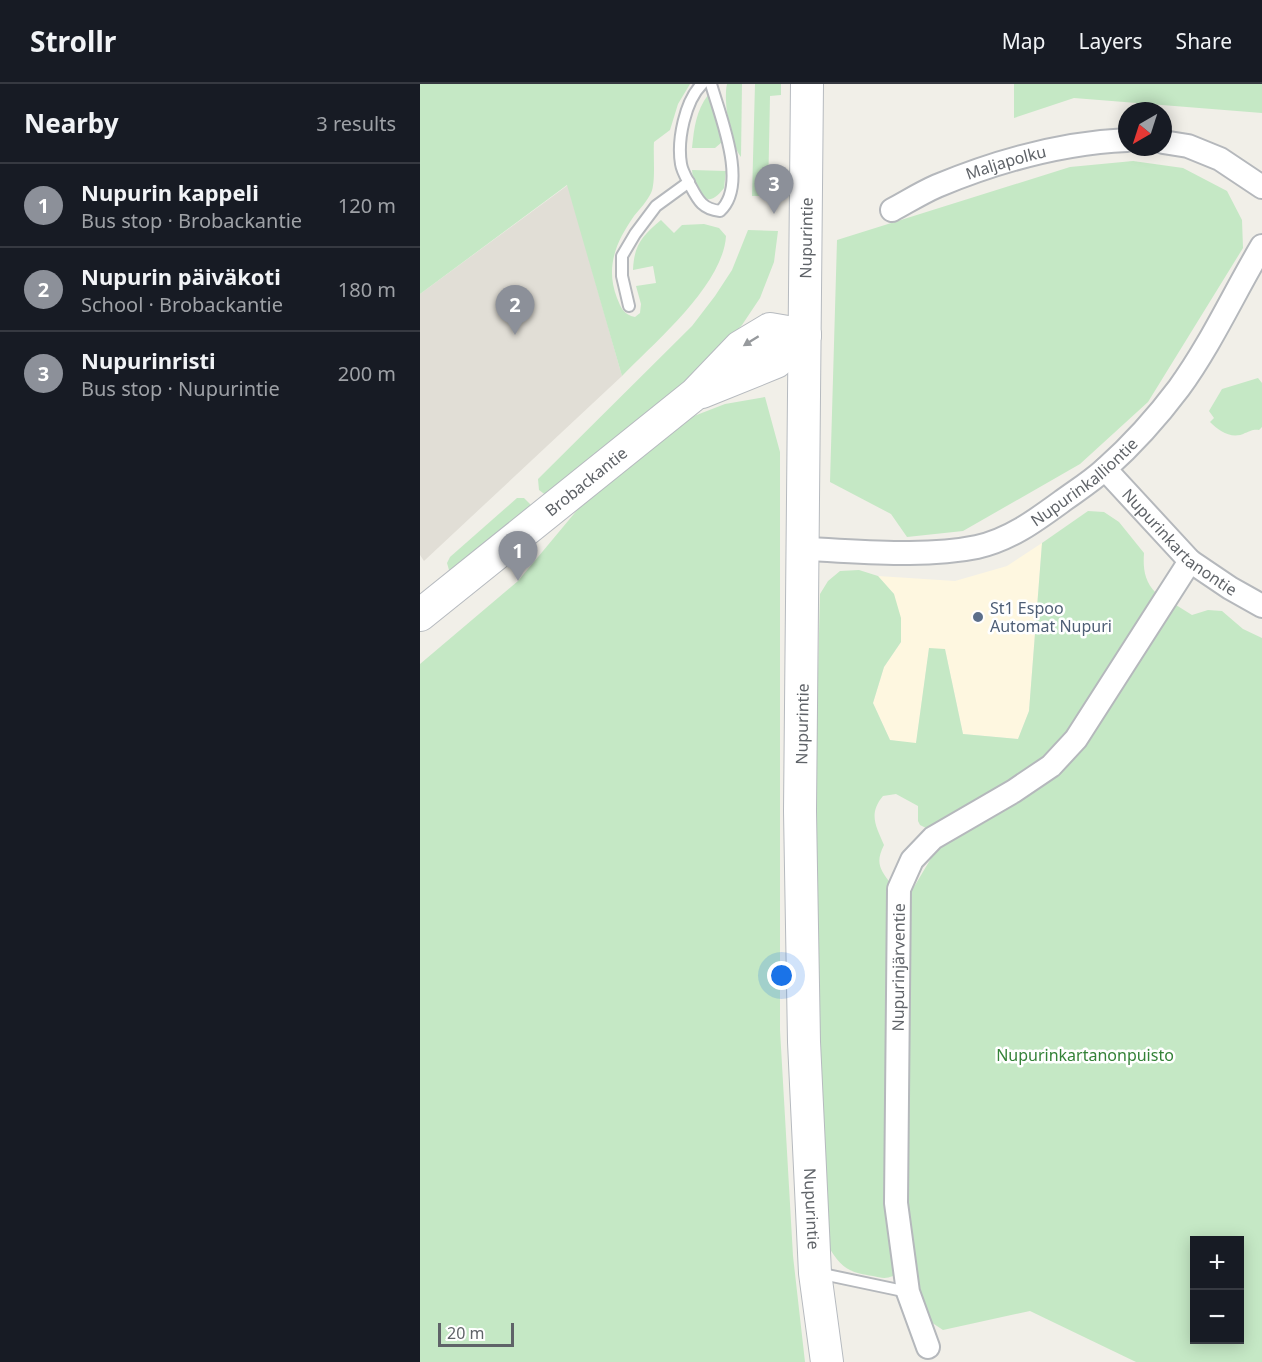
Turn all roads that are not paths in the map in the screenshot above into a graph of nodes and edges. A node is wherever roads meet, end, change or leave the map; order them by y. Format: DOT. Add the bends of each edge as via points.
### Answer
graph roads {
  1 [pos="702,84"];
  2 [pos="711,84"];
  3 [pos="807,84"];
  4 [pos="1118,140"];
  5 [pos="1172,143"];
  6 [pos="688,182"];
  7 [pos="1262,187"];
  8 [pos="892,210"];
  9 [pos="1262,246"];
  10 [pos="629,306"];
  11 [pos="805,335"];
  12 [pos="1105,469"];
  13 [pos="804,549"];
  14 [pos="1190,561"];
  15 [pos="1262,606"];
  16 [pos="425,608"];
  17 [pos="814,1273"];
  18 [pos="908,1292"];
  19 [pos="928,1347"];
  20 [pos="826,1362"];
  1 -- 6 [label="lane" via="695,90 681,130 681,165"];
  2 -- 6 [label="lane" via="732,160 727,205 720,210 708,209 699,202"];
  3 -- 11 [label="main road, Nupurintie"];
  4 -- 8 [label="street, Maljapolku" via="1095,141 1006,161 935,187"];
  5 -- 7 [label="street" via="1220,159"];
  6 -- 10 [label="lane" via="656,206 622,256"];
  9 -- 12 [label="street, Nupurinkalliontie" via="1179,387"];
  11 -- 13 [label="main road, Nupurintie"];
  11 -- 16 [label="main road, Brobackantie" via="770,328 740,347 695,394"];
  12 -- 13 [label="street, Nupurinkalliontie" via="1024,527 1004,539 977,547 882,553"];
  12 -- 14 [label="street, Nupurinkartanontie"];
  13 -- 17 [label="main road, Nupurintie" via="801,845"];
  14 -- 15 [label="street, Nupurinkartanontie"];
  14 -- 18 [label="street, Nupurinjärventie" via="1076,739 1052,766 933,838 912,860 899,889 896,1203"];
  17 -- 18 [label="lane"];
  17 -- 20 [label="main road, Nupurintie"];
  18 -- 19 [label="street, Nupurinjärventie"];
}
